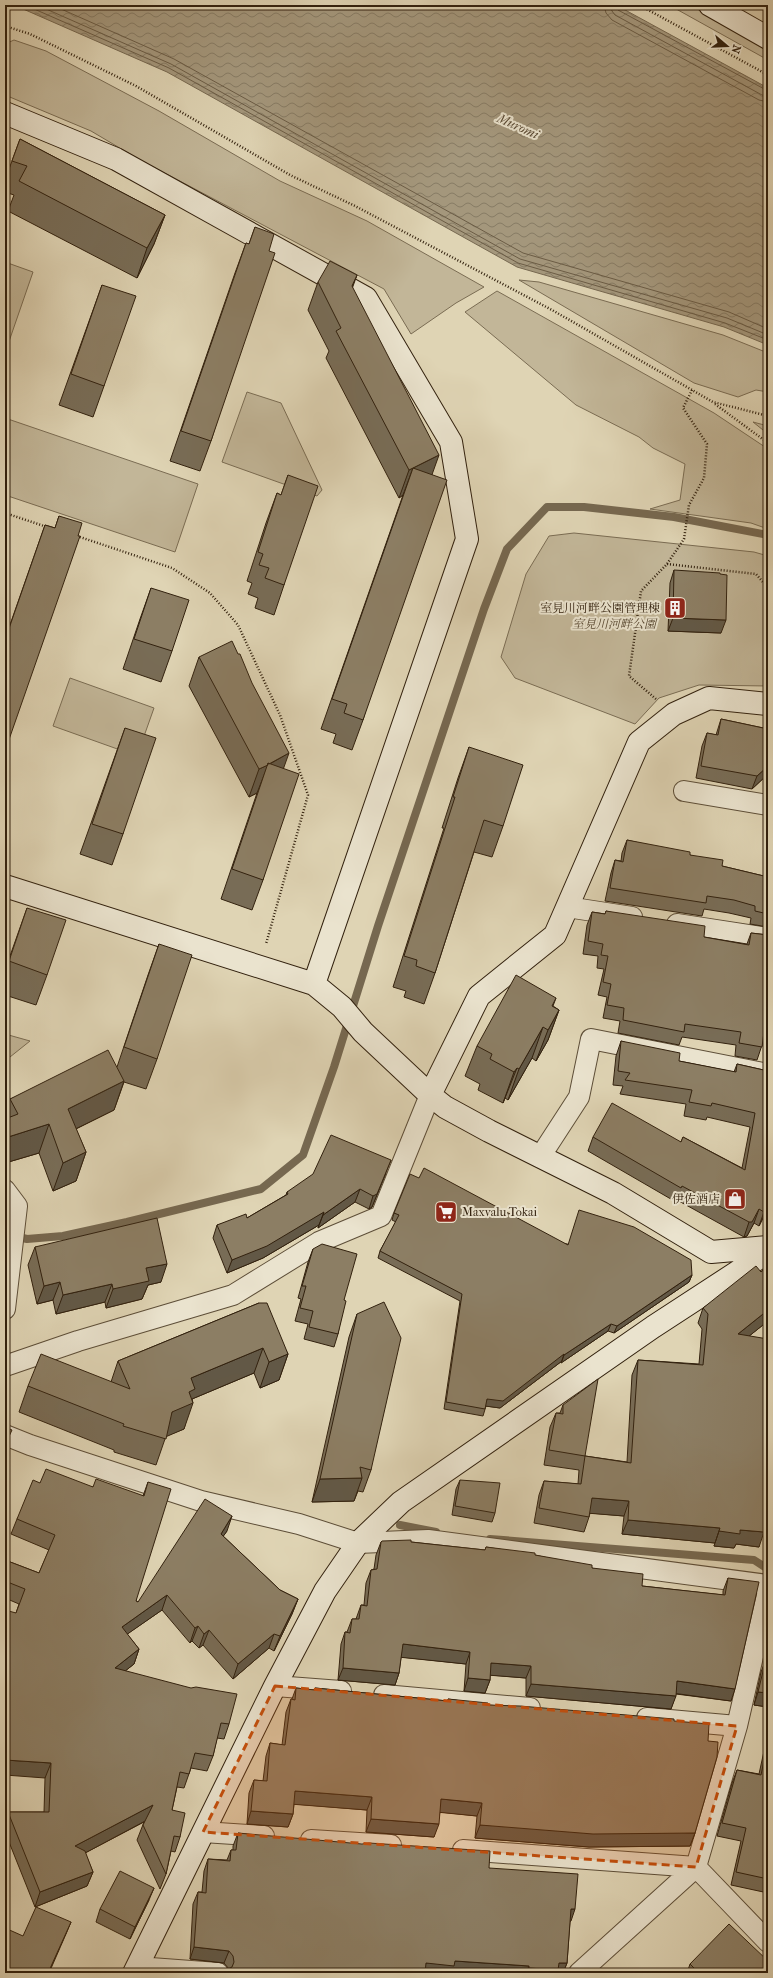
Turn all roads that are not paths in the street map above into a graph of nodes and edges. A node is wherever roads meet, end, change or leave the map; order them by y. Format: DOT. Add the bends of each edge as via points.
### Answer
graph roads {
  1 [pos="710,5"];
  2 [pos="768,38"];
  3 [pos="5,113"];
  4 [pos="768,704"];
  5 [pos="684,791"];
  6 [pos="768,805"];
  7 [pos="5,886"];
  8 [pos="567,907"];
  9 [pos="768,938"];
  10 [pos="314,984"];
  11 [pos="768,1074"];
  12 [pos="430,1095"];
  13 [pos="540,1157"];
  14 [pos="5,1190"];
  15 [pos="768,1247"];
  16 [pos="768,1252"];
  17 [pos="5,1308"];
  18 [pos="5,1366"];
  19 [pos="5,1435"];
  20 [pos="358,1543"];
  21 [pos="768,1585"];
  22 [pos="768,1591"];
  23 [pos="275,1686"];
  24 [pos="546,1709"];
  25 [pos="626,1716"];
  26 [pos="737,1726"];
  27 [pos="203,1832"];
  28 [pos="410,1847"];
  29 [pos="441,1849"];
  30 [pos="696,1867"];
  31 [pos="768,1942"];
  32 [pos="135,1970"];
  33 [pos="218,1973"];
  34 [pos="579,1973"];
  1 -- 2 [label="street"];
  3 -- 10 [label="street" via="116,158 366,298 451,442 467,539"];
  4 -- 8 [label="street" via="708,698 674,714 639,742"];
  5 -- 6 [label="street"];
  7 -- 10 [label="street"];
  8 -- 9 [label="street"];
  8 -- 12 [label="street" via="555,935 479,996"];
  10 -- 12 [label="street" via="342,1006 363,1032"];
  11 -- 13 [label="street" via="591,1039 579,1096"];
  12 -- 13 [label="street" via="445,1107"];
  12 -- 18 [label="street" via="381,1216 319,1242 233,1295 78,1341"];
  13 -- 15 [label="street" via="614,1194 711,1252"];
  14 -- 17 [label="street" via="17,1206"];
  16 -- 20 [label="street" via="653,1327 401,1502"];
  19 -- 20 [label="street" via="201,1501 299,1524"];
  20 -- 21 [label="street" via="428,1540"];
  20 -- 23 [label="street" via="325,1591"];
  22 -- 26 [label="street"];
  23 -- 24 [label="street"];
  23 -- 27 [label="street"];
  25 -- 26 [label="street"];
  26 -- 30 [label="street"];
  27 -- 28 [label="street"];
  27 -- 32 [label="street"];
  29 -- 30 [label="street"];
  30 -- 31 [label="street"];
  30 -- 34 [label="street"];
  32 -- 33 [label="street"];
}
